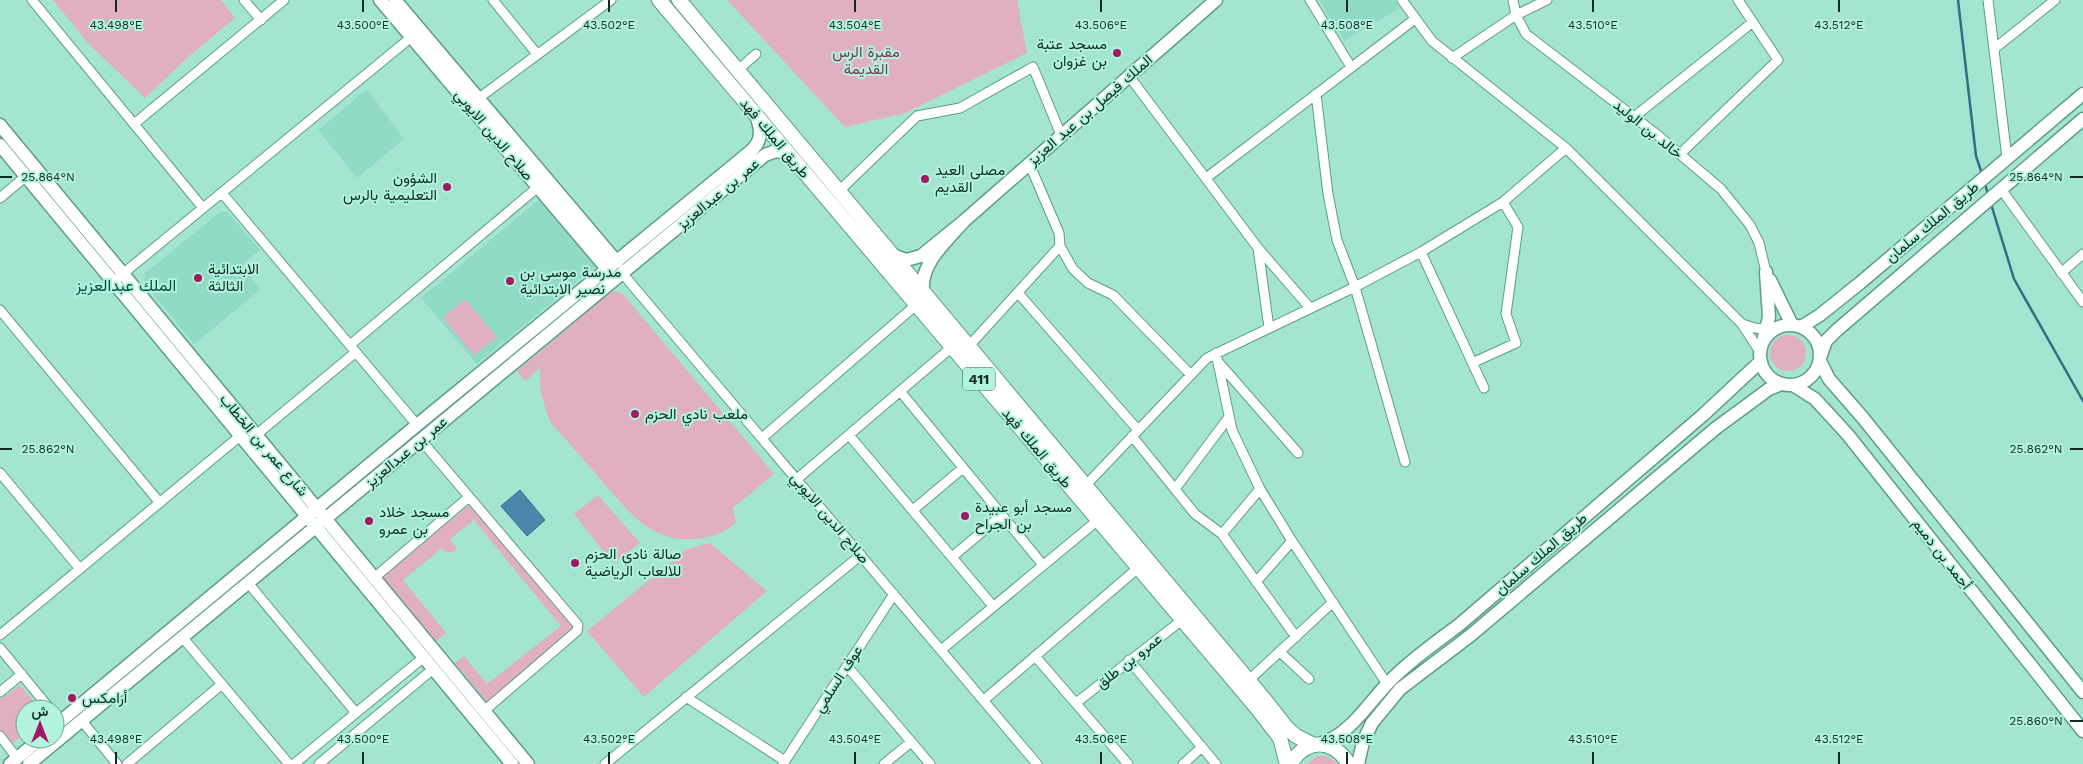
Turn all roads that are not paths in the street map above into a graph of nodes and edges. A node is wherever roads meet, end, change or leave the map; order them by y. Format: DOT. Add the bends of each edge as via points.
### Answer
graph roads {
  1 [pos="32,0"];
  2 [pos="244,0"];
  3 [pos="284,0"];
  4 [pos="380,0"];
  5 [pos="395,0"];
  6 [pos="493,0"];
  7 [pos="611,0"];
  8 [pos="659,0"];
  9 [pos="679,0"];
  10 [pos="1310,0"];
  11 [pos="1402,0"];
  12 [pos="1513,0"];
  13 [pos="1547,0"];
  14 [pos="1738,0"];
  15 [pos="1988,0"];
  16 [pos="2055,0"];
  17 [pos="1208,2"];
  18 [pos="1516,15"];
  19 [pos="1415,19"];
  20 [pos="261,20"];
  21 [pos="1753,22"];
  22 [pos="416,34"];
  23 [pos="1994,50"];
  24 [pos="537,54"];
  25 [pos="756,54"];
  26 [pos="1452,58"];
  27 [pos="1351,67"];
  28 [pos="738,70"];
  29 [pos="1129,76"];
  30 [pos="1316,94"];
  31 [pos="2083,94"];
  32 [pos="479,98"];
  33 [pos="756,115"];
  34 [pos="1634,117"];
  35 [pos="2083,119"];
  36 [pos="134,124"];
  37 [pos="0,125"];
  38 [pos="1062,135"];
  39 [pos="0,145"];
  40 [pos="1566,148"];
  41 [pos="788,153"];
  42 [pos="1680,154"];
  43 [pos="2008,158"];
  44 [pos="1029,163"];
  45 [pos="26,176"];
  46 [pos="1206,178"];
  47 [pos="538,187"];
  48 [pos="2001,189"];
  49 [pos="839,191"];
  50 [pos="222,193"];
  51 [pos="0,198"];
  52 [pos="1503,202"];
  53 [pos="204,208"];
  54 [pos="964,221"];
  55 [pos="1060,246"];
  56 [pos="1258,248"];
  57 [pos="1421,252"];
  58 [pos="2083,254"];
  59 [pos="928,265"];
  60 [pos="616,268"];
  61 [pos="910,269"];
  62 [pos="1766,272"];
  63 [pos="2061,272"];
  64 [pos="118,278"];
  65 [pos="899,285"];
  66 [pos="1355,287"];
  67 [pos="923,291"];
  68 [pos="1018,293"];
  69 [pos="2083,302"];
  70 [pos="916,305"];
  71 [pos="1310,308"];
  72 [pos="0,310"];
  73 [pos="1742,324"];
  74 [pos="1796,326"];
  75 [pos="1270,328"];
  76 [pos="1770,330"];
  77 [pos="969,346"];
  78 [pos="952,347"];
  79 [pos="353,349"];
  80 [pos="1761,352"];
  81 [pos="1217,358"];
  82 [pos="1820,358"];
  83 [pos="1472,363"];
  84 [pos="1191,375"];
  85 [pos="1787,384"];
  86 [pos="1484,388"];
  87 [pos="900,391"];
  88 [pos="1230,416"];
  89 [pos="418,425"];
  90 [pos="1135,433"];
  91 [pos="849,434"];
  92 [pos="256,435"];
  93 [pos="240,436"];
  94 [pos="762,438"];
  95 [pos="420,439"];
  96 [pos="1298,453"];
  97 [pos="1405,462"];
  98 [pos="963,468"];
  99 [pos="0,473"];
  100 [pos="797,479"];
  101 [pos="1086,485"];
  102 [pos="1175,489"];
  103 [pos="1260,489"];
  104 [pos="469,497"];
  105 [pos="160,502"];
  106 [pos="913,510"];
  107 [pos="312,513"];
  108 [pos="1002,515"];
  109 [pos="1098,520"];
  110 [pos="321,524"];
  111 [pos="1222,534"];
  112 [pos="1292,541"];
  113 [pos="861,555"];
  114 [pos="952,557"];
  115 [pos="1043,565"];
  116 [pos="1138,568"];
  117 [pos="80,569"];
  118 [pos="374,578"];
  119 [pos="1256,582"];
  120 [pos="249,584"];
  121 [pos="894,594"];
  122 [pos="1333,602"];
  123 [pos="993,606"];
  124 [pos="1182,620"];
  125 [pos="0,635"];
  126 [pos="1296,636"];
  127 [pos="183,638"];
  128 [pos="0,648"];
  129 [pos="941,650"];
  130 [pos="1280,652"];
  131 [pos="1035,656"];
  132 [pos="424,657"];
  133 [pos="1129,660"];
  134 [pos="848,666"];
  135 [pos="433,669"];
  136 [pos="22,674"];
  137 [pos="1309,679"];
  138 [pos="1249,680"];
  139 [pos="222,684"];
  140 [pos="1387,684"];
  141 [pos="0,692"];
  142 [pos="2083,692"];
  143 [pos="686,697"];
  144 [pos="42,699"];
  145 [pos="984,700"];
  146 [pos="1076,703"];
  147 [pos="484,711"];
  148 [pos="356,713"];
  149 [pos="65,714"];
  150 [pos="82,721"];
  151 [pos="2083,731"];
  152 [pos="0,736"];
  153 [pos="911,742"];
  154 [pos="1317,744"];
  155 [pos="1201,748"];
  156 [pos="28,749"];
  157 [pos="13,761"];
  158 [pos="784,762"];
  159 [pos="30,764"];
  160 [pos="117,764"];
  161 [pos="127,764"];
  162 [pos="289,764"];
  163 [pos="294,764"];
  164 [pos="320,764"];
  165 [pos="512,764"];
  166 [pos="528,764"];
  167 [pos="604,764"];
  168 [pos="884,764"];
  169 [pos="930,764"];
  170 [pos="1036,764"];
  171 [pos="1128,764"];
  172 [pos="1183,764"];
  173 [pos="1216,764"];
  174 [pos="1289,764"];
  175 [pos="1349,764"];
  176 [pos="1358,764"];
  1 -- 36 [label="street"];
  2 -- 20 [label="street"];
  3 -- 20 [label="street"];
  4 -- 22 [label="street, صلاح الدين الايوبي"];
  5 -- 22 [label="street, صلاح الدين الايوبي"];
  6 -- 24 [label="street"];
  7 -- 24 [label="street"];
  8 -- 33 [label="main road, طريق الملك فهد / 411"];
  9 -- 28 [label="main road, طريق الملك فهد / 411"];
  10 -- 27 [label="street"];
  11 -- 19 [label="street"];
  12 -- 18 [label="street, خالد بن الوليد"];
  13 -- 18 [label="street"];
  14 -- 21 [label="street"];
  15 -- 23 [label="street"];
  16 -- 23 [label="street"];
  17 -- 29 [label="street, الملك فيصل بن عبد العزيز"];
  18 -- 26 [label="street"];
  18 -- 34 [label="street, خالد بن الوليد" via="1526,34 1536,43"];
  19 -- 26 [label="street" via="1432,41"];
  19 -- 27 [label="street"];
  20 -- 36 [label="street"];
  21 -- 34 [label="street"];
  21 -- 42 [label="street" via="1778,60"];
  22 -- 32 [label="street, صلاح الدين الايوبي"];
  22 -- 47 [label="street, صلاح الدين الايوبي"];
  22 -- 50 [label="street"];
  23 -- 43 [label="street"];
  24 -- 32 [label="street"];
  25 -- 28 [label="street"];
  26 -- 40 [label="street"];
  27 -- 30 [label="street"];
  28 -- 49 [label="main road, طريق الملك فهد / 411"];
  29 -- 38 [label="street, الملك فيصل بن عبد العزيز"];
  29 -- 46 [label="street"];
  30 -- 46 [label="street"];
  30 -- 66 [label="street" via="1337,240"];
  31 -- 43 [label="street, طريق الملك سلمان"];
  32 -- 60 [label="street, صلاح الدين الايوبي"];
  33 -- 41 [label="main road, طريق الملك فهد / 411"];
  33 -- 60 [label="street, عمر بن عبدالعزيز" via="760,130 757,146"];
  34 -- 42 [label="street, خالد بن الوليد"];
  35 -- 48 [label="street, طريق الملك سلمان"];
  36 -- 53 [label="street"];
  37 -- 64 [label="street, شارع عمر بن الخطاب"];
  38 -- 44 [label="street, الملك فيصل بن عبد العزيز"];
  38 -- 49 [label="street" via="1033,67 960,108 917,116"];
  39 -- 45 [label="street, شارع عمر بن الخطاب"];
  40 -- 52 [label="street"];
  40 -- 73 [label="street"];
  41 -- 60 [label="street, عمر بن عبدالعزيز" via="776,151 765,155"];
  41 -- 65 [label="main road, طريق الملك فهد / 411"];
  42 -- 62 [label="street, خالد بن الوليد" via="1739,209 1759,243"];
  43 -- 74 [label="street, طريق الملك سلمان" via="1820,315"];
  44 -- 54 [label="street, الملك فيصل بن عبد العزيز"];
  44 -- 55 [label="street" via="1059,233"];
  45 -- 51 [label="street"];
  45 -- 64 [label="street, شارع عمر بن الخطاب"];
  46 -- 56 [label="street"];
  47 -- 60 [label="street, صلاح الدين الايوبي"];
  47 -- 79 [label="street"];
  48 -- 63 [label="street"];
  48 -- 82 [label="street, طريق الملك سلمان" via="1837,330 1826,341"];
  49 -- 61 [label="main road, طريق الملك فهد / 411" via="893,255"];
  50 -- 53 [label="street"];
  50 -- 79 [label="street"];
  52 -- 57 [label="street"];
  52 -- 83 [label="street" via="1518,227 1506,314 1516,343"];
  53 -- 64 [label="street"];
  54 -- 59 [label="street"];
  54 -- 61 [label="street"];
  55 -- 68 [label="street"];
  55 -- 84 [label="street" via="1073,269 1088,283 1113,294"];
  56 -- 71 [label="street"];
  56 -- 75 [label="street"];
  57 -- 66 [label="street"];
  57 -- 83 [label="street"];
  58 -- 63 [label="street"];
  59 -- 61 [label="street"];
  59 -- 67 [label="street" via="923,274"];
  60 -- 89 [label="street, عمر بن عبدالعزيز"];
  60 -- 94 [label="street, صلاح الدين الايوبي"];
  60 -- 95 [label="street, عمر بن عبدالعزيز"];
  61 -- 65 [label="street"];
  61 -- 67 [label="main road, طريق الملك فهد / 411"];
  62 -- 74 [label="street"];
  62 -- 76 [label="street"];
  63 -- 69 [label="street"];
  64 -- 92 [label="street, شارع عمر بن الخطاب"];
  64 -- 93 [label="street, شارع عمر بن الخطاب"];
  65 -- 70 [label="main road, طريق الملك فهد / 411"];
  66 -- 71 [label="street"];
  66 -- 97 [label="street"];
  67 -- 77 [label="main road, طريق الملك فهد / 411"];
  68 -- 77 [label="street"];
  68 -- 90 [label="street"];
  70 -- 78 [label="main road, طريق الملك فهد / 411"];
  70 -- 94 [label="street"];
  71 -- 75 [label="street"];
  72 -- 105 [label="street"];
  73 -- 76 [label="street"];
  73 -- 80 [label="street"];
  74 -- 76 [label="street"];
  74 -- 82 [label="street" via="1815,338"];
  75 -- 81 [label="street"];
  76 -- 80 [label="street"];
  77 -- 101 [label="main road, طريق الملك فهد / 411"];
  78 -- 87 [label="street"];
  78 -- 109 [label="main road, طريق الملك فهد / 411"];
  79 -- 89 [label="street"];
  79 -- 92 [label="street"];
  80 -- 85 [label="street" via="1768,375"];
  80 -- 140 [label="street, طريق الملك سلمان" via="1695,422 1459,625 1416,656"];
  81 -- 84 [label="street" via="1207,358"];
  81 -- 88 [label="street"];
  81 -- 96 [label="street"];
  82 -- 85 [label="street" via="1811,377"];
  82 -- 142 [label="street, أحمد بن دميم" via="1828,379"];
  83 -- 86 [label="street"];
  84 -- 90 [label="street"];
  85 -- 151 [label="street, أحمد بن دميم" via="1815,399 1848,435"];
  85 -- 176 [label="street, طريق الملك سلمان" via="1769,389 1716,428 1471,635 1400,689 1372,723"];
  87 -- 91 [label="street"];
  87 -- 98 [label="street"];
  88 -- 102 [label="street"];
  88 -- 103 [label="street" via="1232,430"];
  89 -- 107 [label="street, عمر بن عبدالعزيز"];
  90 -- 101 [label="street"];
  90 -- 102 [label="street"];
  91 -- 100 [label="street"];
  91 -- 106 [label="street"];
  92 -- 107 [label="street, شارع عمر بن الخطاب"];
  93 -- 105 [label="street"];
  93 -- 107 [label="street, شارع عمر بن الخطاب"];
  94 -- 100 [label="street, صلاح الدين الايوبي"];
  95 -- 104 [label="street"];
  95 -- 110 [label="street, عمر بن عبدالعزيز"];
  98 -- 106 [label="street"];
  98 -- 108 [label="street"];
  99 -- 117 [label="street"];
  100 -- 113 [label="street, صلاح الدين الايوبي"];
  101 -- 138 [label="main road, طريق الملك فهد / 411"];
  102 -- 111 [label="street" via="1195,514"];
  103 -- 111 [label="street"];
  103 -- 112 [label="street"];
  104 -- 118 [label="street"];
  104 -- 147 [label="street" via="578,625 577,632"];
  105 -- 117 [label="street"];
  106 -- 114 [label="street"];
  107 -- 110 [label="street, شارع عمر بن الخطاب"];
  107 -- 149 [label="street, عمر بن عبدالعزيز"];
  108 -- 114 [label="street"];
  108 -- 115 [label="street"];
  109 -- 115 [label="street"];
  109 -- 116 [label="main road, طريق الملك فهد / 411"];
  110 -- 118 [label="street, شارع عمر بن الخطاب"];
  110 -- 120 [label="street, عمر بن عبدالعزيز"];
  110 -- 132 [label="street, شارع عمر بن الخطاب"];
  111 -- 119 [label="street"];
  112 -- 119 [label="street"];
  112 -- 122 [label="street"];
  113 -- 121 [label="street, صلاح الدين الايوبي"];
  113 -- 143 [label="street"];
  114 -- 123 [label="street"];
  115 -- 123 [label="street"];
  116 -- 124 [label="main road, طريق الملك فهد / 411"];
  116 -- 131 [label="street"];
  117 -- 125 [label="street"];
  118 -- 147 [label="street, شارع عمر بن الخطاب"];
  119 -- 126 [label="street"];
  120 -- 127 [label="street, عمر بن عبدالعزيز"];
  120 -- 148 [label="street"];
  121 -- 129 [label="street, صلاح الدين الايوبي"];
  121 -- 134 [label="street, عوف السلمي"];
  122 -- 126 [label="street"];
  122 -- 140 [label="street"];
  123 -- 129 [label="street"];
  124 -- 133 [label="street, عمرو بن طلق"];
  124 -- 174 [label="main road, طريق الملك فهد / 411" via="1280,738"];
  126 -- 130 [label="street"];
  127 -- 139 [label="street"];
  127 -- 150 [label="street, عمر بن عبدالعزيز"];
  128 -- 136 [label="street"];
  129 -- 145 [label="street, صلاح الدين الايوبي"];
  130 -- 137 [label="street"];
  130 -- 138 [label="street"];
  131 -- 145 [label="street"];
  131 -- 146 [label="street"];
  132 -- 135 [label="street, شارع عمر بن الخطاب"];
  132 -- 148 [label="street"];
  133 -- 146 [label="street, عمرو بن طلق"];
  133 -- 155 [label="street"];
  134 -- 153 [label="street"];
  134 -- 158 [label="street, عوف السلمي"];
  135 -- 164 [label="street"];
  135 -- 165 [label="street, شارع عمر بن الخطاب"];
  136 -- 141 [label="street"];
  136 -- 144 [label="street"];
  138 -- 154 [label="main road, طريق الملك فهد / 411" via="1287,728 1296,736"];
  139 -- 161 [label="street"];
  139 -- 162 [label="street"];
  140 -- 154 [label="street, طريق الملك سلمان" via="1342,733"];
  143 -- 158 [label="street"];
  143 -- 167 [label="street"];
  145 -- 170 [label="street, صلاح الدين الايوبي"];
  146 -- 171 [label="street"];
  147 -- 166 [label="street, شارع عمر بن الخطاب"];
  148 -- 163 [label="street"];
  150 -- 159 [label="street, عمر بن عبدالعزيز"];
  150 -- 160 [label="street"];
  152 -- 157 [label="street"];
  153 -- 168 [label="street"];
  153 -- 169 [label="street"];
  154 -- 174 [label="main road" via="1307,747"];
  154 -- 175 [label="main road, طريق الملك فهد" via="1332,747"];
  155 -- 172 [label="street"];
  155 -- 173 [label="street"];
  156 -- 157 [label="street"];
}
